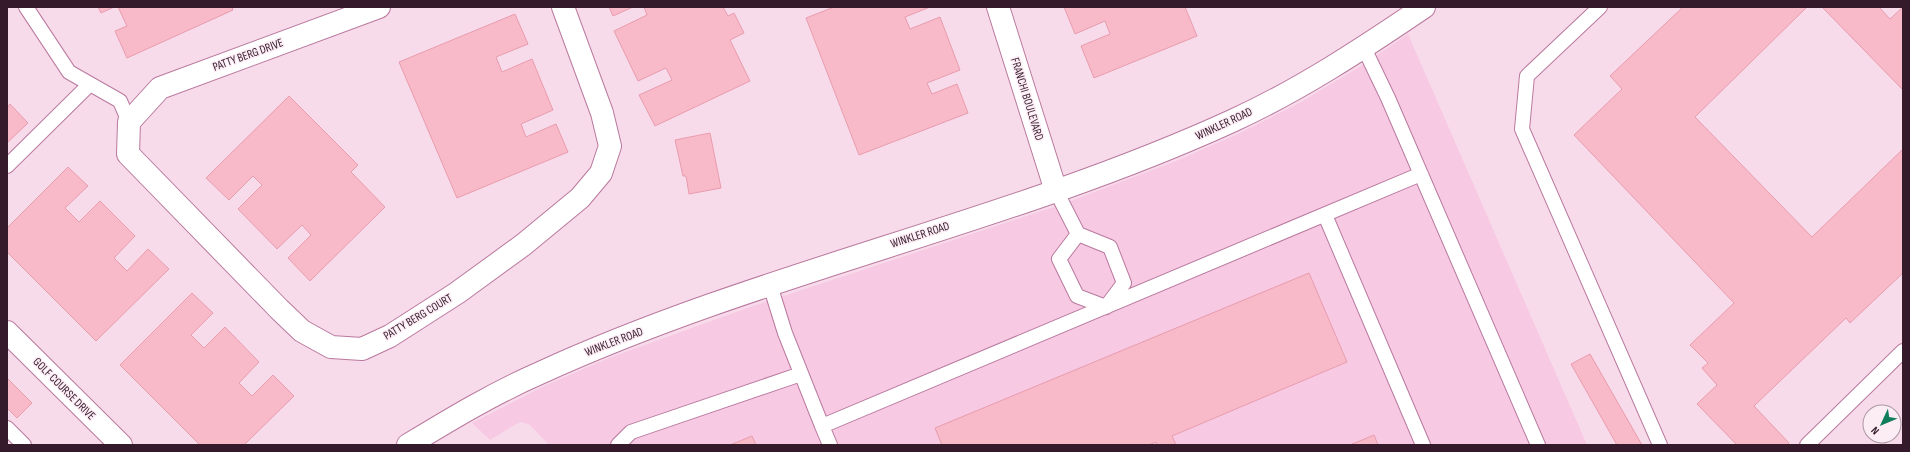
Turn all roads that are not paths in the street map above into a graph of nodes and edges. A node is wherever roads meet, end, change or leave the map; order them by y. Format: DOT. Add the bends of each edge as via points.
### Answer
graph roads {
  1 [pos="26,7"];
  2 [pos="379,7"];
  3 [pos="563,7"];
  4 [pos="998,7"];
  5 [pos="1424,7"];
  6 [pos="1600,7"];
  7 [pos="1364,48"];
  8 [pos="90,84"];
  9 [pos="129,122"];
  10 [pos="7,166"];
  11 [pos="1421,174"];
  12 [pos="1056,191"];
  13 [pos="1325,215"];
  14 [pos="1078,234"];
  15 [pos="770,285"];
  16 [pos="1106,307"];
  17 [pos="7,332"];
  18 [pos="1903,351"];
  19 [pos="801,374"];
  20 [pos="822,426"];
  21 [pos="7,428"];
  22 [pos="24,445"];
  23 [pos="121,445"];
  24 [pos="408,445"];
  25 [pos="618,445"];
  26 [pos="830,445"];
  27 [pos="1423,445"];
  28 [pos="1538,445"];
  29 [pos="1660,445"];
  30 [pos="1807,445"];
  1 -- 8 [label="lane" via="69,72"];
  2 -- 9 [label="street, PATTY BERG DRIVE" via="160,88"];
  3 -- 9 [label="street, PATTY BERG COURT" via="602,113 610,146 601,173 580,198 457,294 390,336 362,349 331,347 302,331 279,309 128,154"];
  4 -- 12 [label="street, FRANCHI BOULEVARD"];
  5 -- 7 [label="street, WINKLER ROAD"];
  6 -- 29 [label="lane" via="1527,76 1522,129"];
  7 -- 11 [label="lane"];
  7 -- 12 [label="street, WINKLER ROAD" via="1295,89 1234,120 1171,148"];
  8 -- 9 [label="lane" via="120,101"];
  8 -- 10 [label="lane"];
  11 -- 13 [label="lane"];
  11 -- 28 [label="lane"];
  12 -- 14 [label="lane"];
  12 -- 15 [label="street, WINKLER ROAD"];
  13 -- 16 [label="lane"];
  13 -- 27 [label="lane"];
  14 -- 16 [label="lane" via="1110,247 1124,283"];
  14 -- 16 [label="lane" via="1059,259 1077,296"];
  15 -- 19 [label="lane"];
  15 -- 24 [label="street, WINKLER ROAD" via="605,345 538,373 468,409"];
  16 -- 20 [label="lane"];
  17 -- 23 [label="street, GOLF COURSE DRIVE"];
  18 -- 30 [label="lane"];
  19 -- 20 [label="lane"];
  19 -- 25 [label="lane" via="631,432"];
  20 -- 26 [label="lane"];
  21 -- 22 [label="lane"];
}
